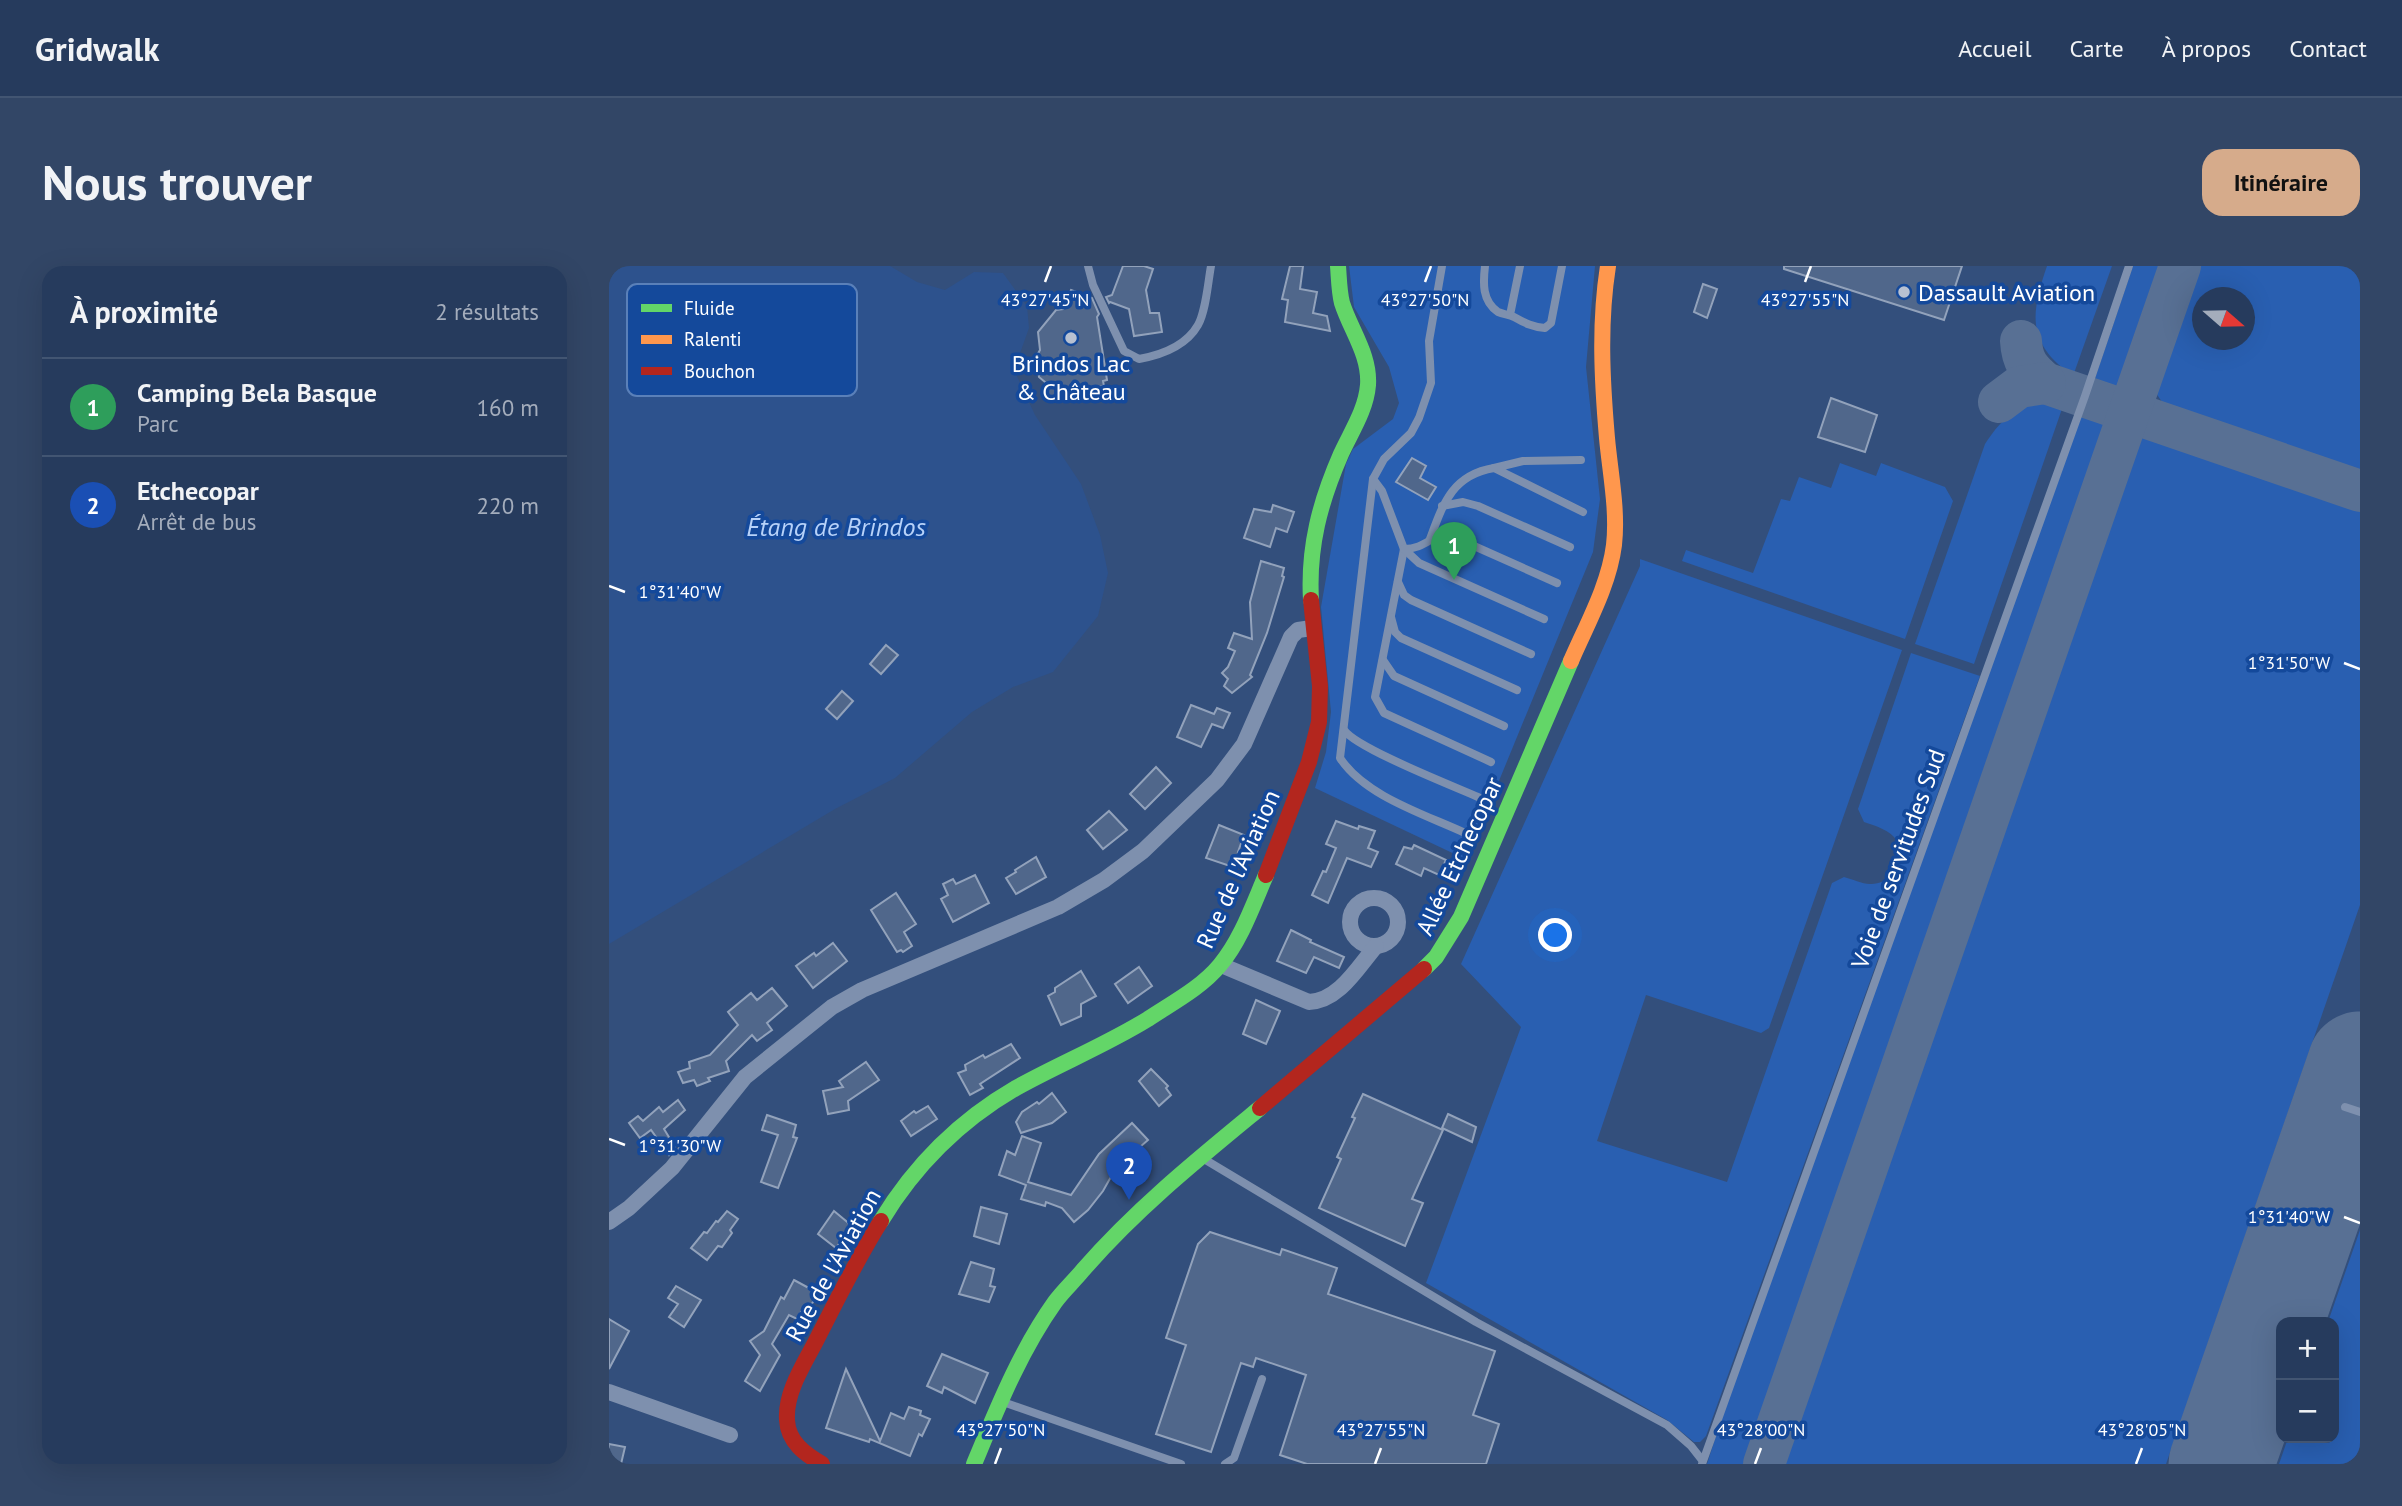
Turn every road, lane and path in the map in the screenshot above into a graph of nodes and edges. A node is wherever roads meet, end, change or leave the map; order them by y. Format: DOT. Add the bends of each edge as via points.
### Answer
graph roads {
  1 [pos="1088,266"];
  2 [pos="1211,266"];
  3 [pos="1339,266"];
  4 [pos="1442,266"];
  5 [pos="1485,266"];
  6 [pos="1520,266"];
  7 [pos="1562,266"];
  8 [pos="1608,266"];
  9 [pos="2129,266"];
  10 [pos="1510,315"];
  11 [pos="1581,460"];
  12 [pos="1494,468"];
  13 [pos="1373,479"];
  14 [pos="1442,506"];
  15 [pos="1583,512"];
  16 [pos="1430,540"];
  17 [pos="1570,547"];
  18 [pos="1404,549"];
  19 [pos="1398,580"];
  20 [pos="1557,583"];
  21 [pos="1391,615"];
  22 [pos="1544,619"];
  23 [pos="1312,628"];
  24 [pos="1531,654"];
  25 [pos="1382,659"];
  26 [pos="1517,690"];
  27 [pos="1504,726"];
  28 [pos="1343,729"];
  29 [pos="1491,762"];
  30 [pos="1478,797"];
  31 [pos="1465,833"];
  32 [pos="1377,946"];
  33 [pos="1221,965"];
  34 [pos="2345,1107"];
  35 [pos="2360,1112"];
  36 [pos="1201,1157"];
  37 [pos="609,1223"];
  38 [pos="1262,1379"];
  39 [pos="609,1392"];
  40 [pos="1000,1401"];
  41 [pos="730,1434"];
  42 [pos="1702,1462"];
  43 [pos="822,1464"];
  44 [pos="974,1464"];
  45 [pos="1181,1464"];
  46 [pos="1225,1464"];
  1 -- 2 [label="lane" via="1125,351 1139,359 1162,355 1187,339 1199,324"];
  3 -- 23 [label="street, Rue de l'Aviation" via="1342,302 1365,358 1369,384 1361,416 1338,460 1315,528"];
  4 -- 13 [label="lane" via="1429,341 1431,383 1411,433 1384,458"];
  5 -- 10 [label="lane" via="1486,300 1500,313"];
  6 -- 10 [label="lane"];
  7 -- 10 [label="lane" via="1551,323 1545,328 1531,327"];
  8 -- 36 [label="street, Allée Etchecopar" via="1603,291 1602,385 1614,546 1601,591 1477,882 1449,938 1416,977"];
  9 -- 42 [label="lane, Voie de servitudes Sud"];
  11 -- 12 [label="lane" via="1523,461"];
  12 -- 14 [label="lane" via="1469,475"];
  12 -- 15 [label="lane"];
  13 -- 18 [label="lane" via="1383,491"];
  13 -- 28 [label="lane"];
  14 -- 16 [label="lane"];
  14 -- 17 [label="lane" via="1463,502 1478,506"];
  16 -- 18 [label="lane" via="1423,547"];
  16 -- 20 [label="lane" via="1442,534"];
  18 -- 19 [label="lane"];
  18 -- 22 [label="lane" via="1419,563"];
  19 -- 21 [label="lane"];
  19 -- 24 [label="lane" via="1411,600"];
  21 -- 25 [label="lane"];
  21 -- 26 [label="lane" via="1401,638"];
  23 -- 33 [label="street, Rue de l'Aviation" via="1320,713 1311,759 1273,860"];
  23 -- 37 [label="street" via="1298,630 1291,637 1244,744 1224,771 1143,852 1058,908 873,984 832,1007 745,1077 672,1168"];
  25 -- 27 [label="lane" via="1394,676"];
  25 -- 29 [label="lane" via="1375,698 1384,713"];
  28 -- 30 [label="lane" via="1348,737"];
  28 -- 31 [label="lane" via="1340,758 1349,772 1373,790"];
  32 -- 33 [label="street" via="1334,995 1321,1002 1309,1002"];
  33 -- 43 [label="street, Rue de l'Aviation" via="1184,996 1117,1038 1005,1093 960,1126 918,1168 858,1263 791,1391 789,1437"];
  34 -- 35 [label="lane"];
  36 -- 40 [label="street, Allée Etchecopar" via="1110,1239 1056,1301"];
  36 -- 42 [label="lane" via="1476,1322 1667,1424"];
  38 -- 46 [label="lane" via="1234,1458"];
  39 -- 41 [label="street"];
  40 -- 44 [label="street, Allée Etchecopar"];
  40 -- 45 [label="lane"];
}
